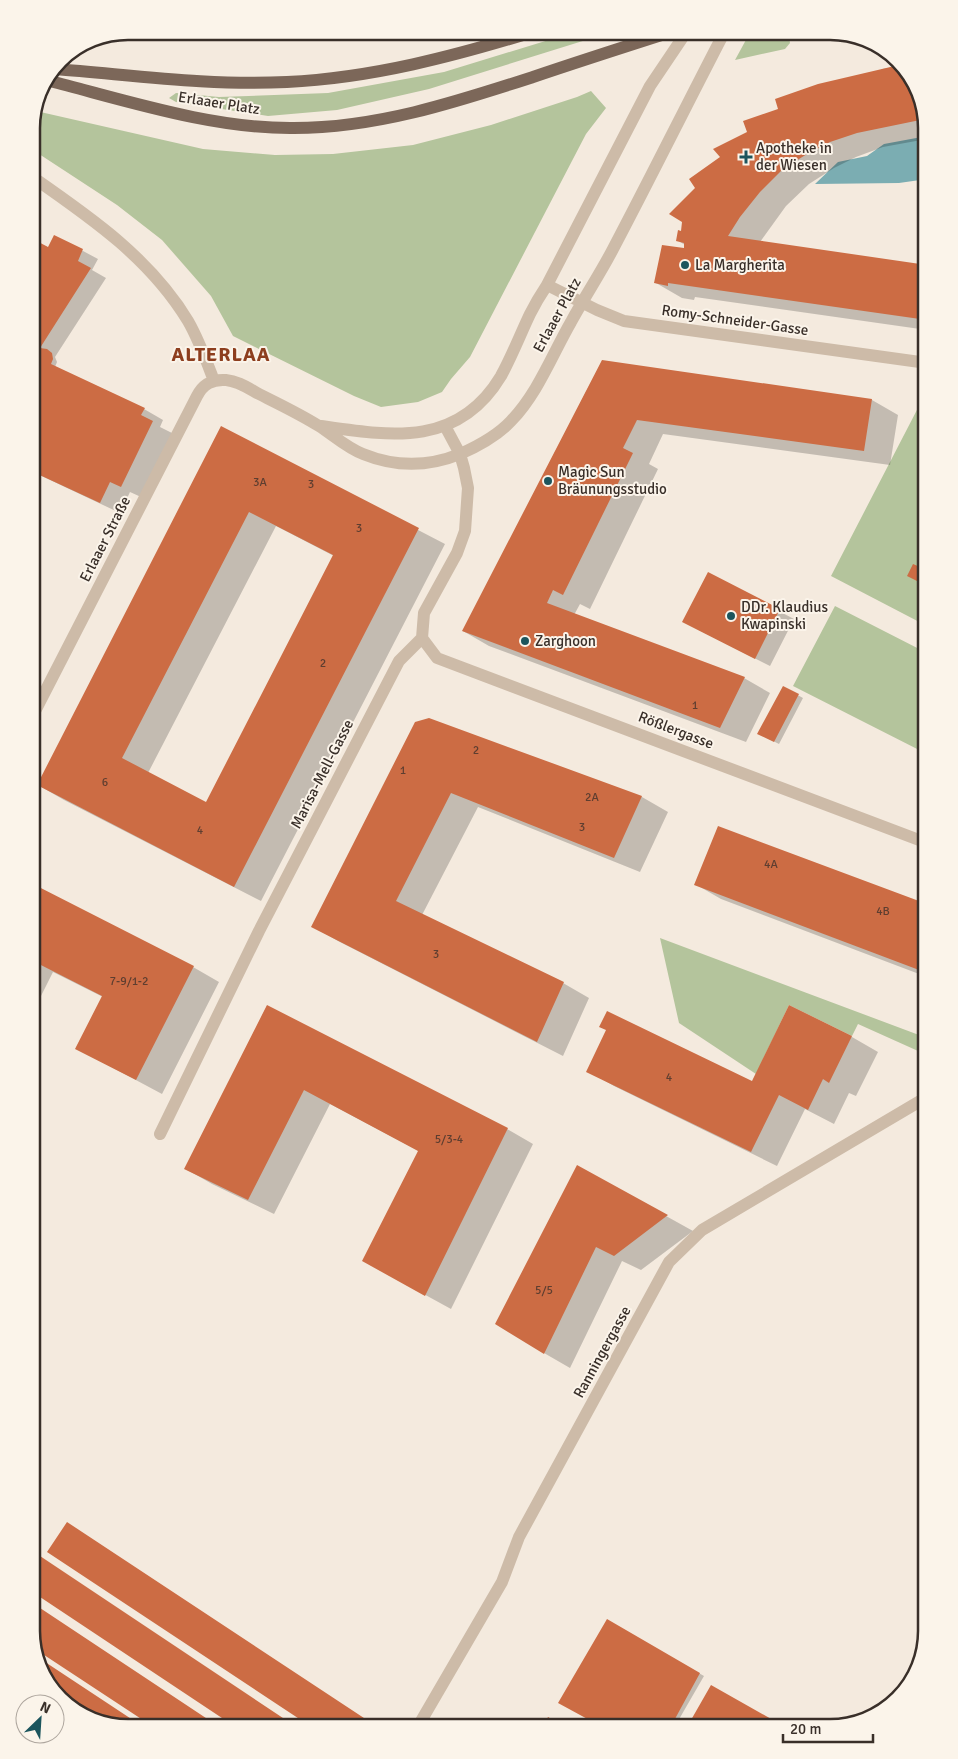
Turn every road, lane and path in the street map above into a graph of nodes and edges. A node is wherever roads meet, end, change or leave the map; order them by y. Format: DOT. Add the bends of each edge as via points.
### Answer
graph roads {
  1 [pos="508,40"];
  2 [pos="647,40"];
  3 [pos="681,40"];
  4 [pos="721,40"];
  5 [pos="62,70"];
  6 [pos="53,82"];
  7 [pos="40,183"];
  8 [pos="547,285"];
  9 [pos="582,302"];
  10 [pos="918,362"];
  11 [pos="214,381"];
  12 [pos="318,425"];
  13 [pos="445,426"];
  14 [pos="460,454"];
  15 [pos="422,638"];
  16 [pos="40,701"];
  17 [pos="918,840"];
  18 [pos="918,1102"];
  19 [pos="160,1134"];
  20 [pos="422,1719"];
  1 -- 5 [label="main road, Erlaaer Platz" via="409,65 304,81 217,83"];
  2 -- 6 [label="main road, Erlaaer Platz" via="461,101 401,116 328,127 260,126 198,117"];
  3 -- 8 [label="street, Erlaaer Platz" via="650,86"];
  4 -- 9 [label="street, Erlaaer Platz" via="612,251"];
  7 -- 11 [label="street" via="118,239 148,270 188,321"];
  8 -- 9 [label="street, Romy-Schneider-Gasse"];
  8 -- 13 [label="street, Erlaaer Platz" via="530,313 500,378 475,407"];
  9 -- 10 [label="street, Romy-Schneider-Gasse" via="624,321"];
  9 -- 14 [label="street, Erlaaer Platz" via="522,408 495,434"];
  11 -- 12 [label="street, Erlaaer Platz" via="240,384"];
  11 -- 16 [label="street, Erlaaer Straße" via="199,391"];
  12 -- 13 [label="street, Erlaaer Platz" via="389,435 418,433"];
  12 -- 14 [label="street, Erlaaer Platz" via="362,454 386,462 425,464"];
  13 -- 14 [label="street"];
  14 -- 15 [label="street" via="468,488 465,531 424,613"];
  15 -- 17 [label="street, Rößlergasse" via="436,658"];
  15 -- 19 [label="street, Marisa-Mell-Gasse" via="399,661 259,931"];
  18 -- 20 [label="street, Ranningergasse" via="702,1230 669,1262 519,1537 502,1582"];
}
